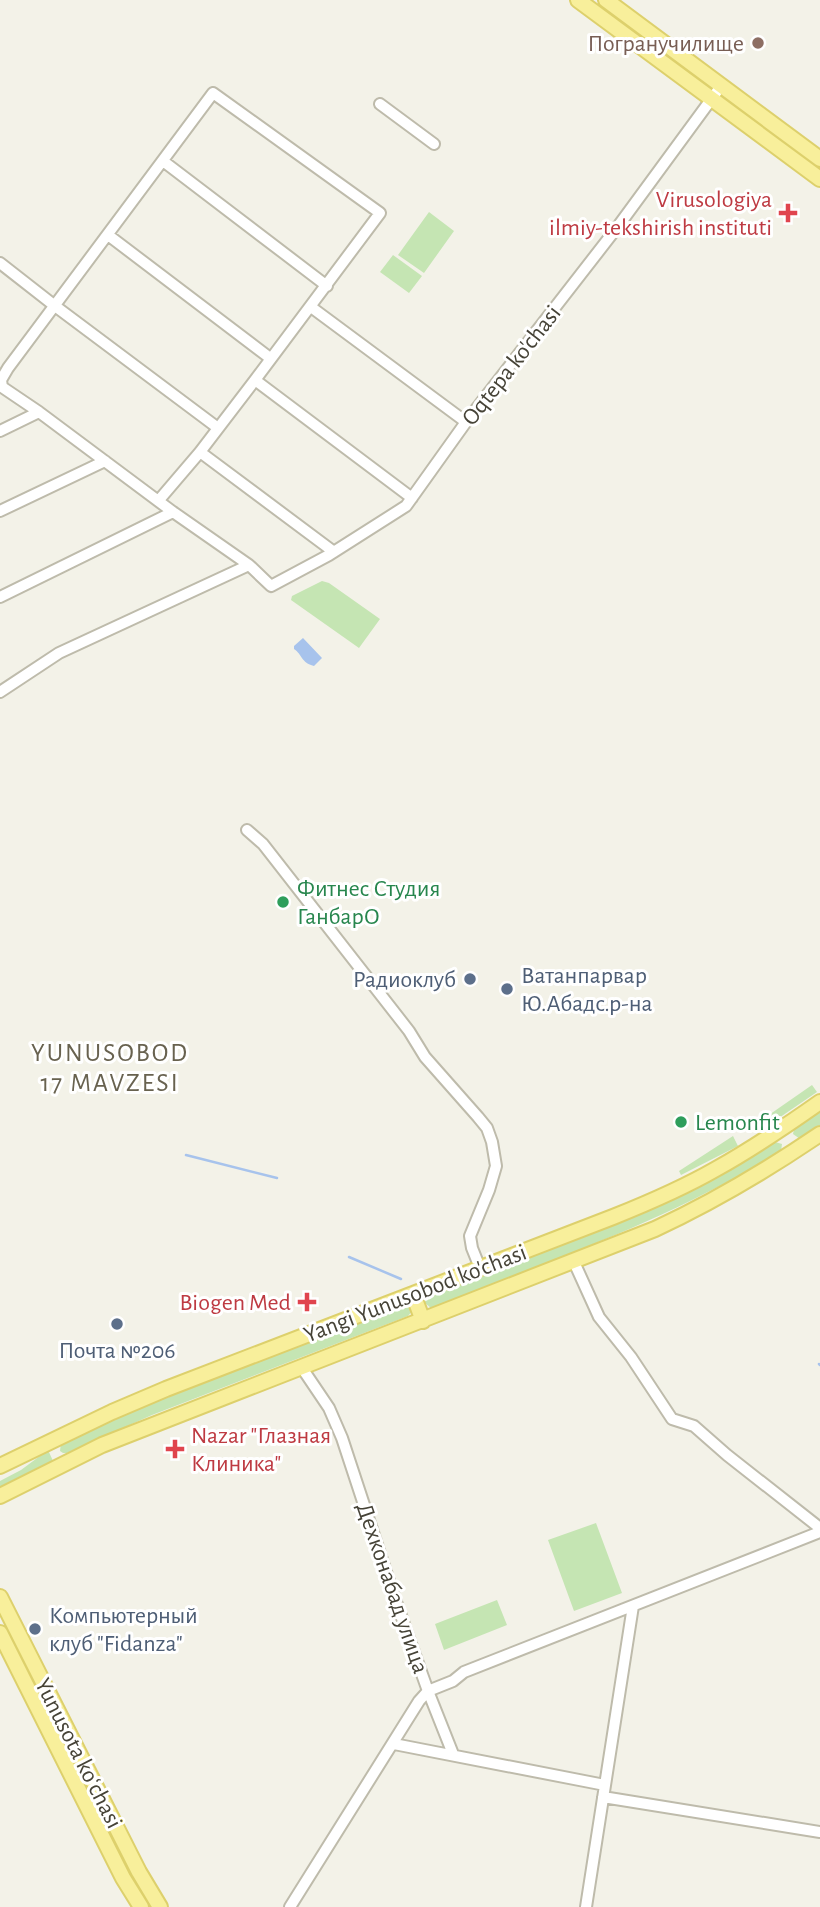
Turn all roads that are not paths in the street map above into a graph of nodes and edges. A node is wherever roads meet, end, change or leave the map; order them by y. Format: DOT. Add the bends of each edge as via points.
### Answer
graph roads {
  1 [pos="578,0"];
  2 [pos="606,0"];
  3 [pos="675,51"];
  4 [pos="665,65"];
  5 [pos="721,86"];
  6 [pos="711,99"];
  7 [pos="380,103"];
  8 [pos="434,144"];
  9 [pos="820,159"];
  10 [pos="163,161"];
  11 [pos="820,179"];
  12 [pos="108,235"];
  13 [pos="0,263"];
  14 [pos="327,286"];
  15 [pos="55,306"];
  16 [pos="311,307"];
  17 [pos="270,358"];
  18 [pos="256,380"];
  19 [pos="39,412"];
  20 [pos="466,422"];
  21 [pos="218,428"];
  22 [pos="0,431"];
  23 [pos="200,452"];
  24 [pos="105,461"];
  25 [pos="412,498"];
  26 [pos="159,500"];
  27 [pos="0,511"];
  28 [pos="173,512"];
  29 [pos="334,552"];
  30 [pos="249,565"];
  31 [pos="0,597"];
  32 [pos="0,692"];
  33 [pos="247,830"];
  34 [pos="820,1102"];
  35 [pos="780,1130"];
  36 [pos="820,1134"];
  37 [pos="796,1150"];
  38 [pos="574,1262"];
  39 [pos="480,1268"];
  40 [pos="413,1294"];
  41 [pos="423,1321"];
  42 [pos="302,1367"];
  43 [pos="56,1438"];
  44 [pos="67,1462"];
  45 [pos="0,1466"];
  46 [pos="0,1496"];
  47 [pos="820,1530"];
  48 [pos="0,1597"];
  49 [pos="633,1606"];
  50 [pos="0,1633"];
  51 [pos="453,1681"];
  52 [pos="428,1691"];
  53 [pos="433,1706"];
  54 [pos="394,1744"];
  55 [pos="453,1754"];
  56 [pos="605,1785"];
  57 [pos="603,1797"];
  58 [pos="820,1832"];
  59 [pos="141,1907"];
  60 [pos="160,1907"];
  61 [pos="290,1907"];
  62 [pos="586,1907"];
  1 -- 4 [label="main road"];
  2 -- 3 [label="main road"];
  3 -- 4 [label="main road" via="667,55"];
  3 -- 5 [label="main road"];
  4 -- 6 [label="main road"];
  5 -- 6 [label="street, Oqtepa ko'chasi"];
  5 -- 9 [label="main road"];
  6 -- 11 [label="main road"];
  6 -- 20 [label="street, Oqtepa ko'chasi"];
  7 -- 8 [label="street"];
  10 -- 12 [label="street"];
  10 -- 14 [label="street"];
  10 -- 14 [label="street" via="213,93 380,213"];
  12 -- 15 [label="street"];
  12 -- 17 [label="street"];
  13 -- 15 [label="street"];
  14 -- 16 [label="street"];
  15 -- 19 [label="street" via="1,380 2,387"];
  15 -- 21 [label="street"];
  16 -- 17 [label="street"];
  16 -- 20 [label="street"];
  17 -- 18 [label="street"];
  18 -- 21 [label="street"];
  18 -- 25 [label="street"];
  19 -- 22 [label="street"];
  19 -- 24 [label="street"];
  20 -- 25 [label="street, Oqtepa ko'chasi"];
  21 -- 23 [label="street"];
  23 -- 26 [label="street"];
  23 -- 29 [label="street"];
  24 -- 26 [label="street"];
  24 -- 27 [label="street"];
  25 -- 29 [label="street, Oqtepa ko'chasi"];
  26 -- 28 [label="street"];
  28 -- 30 [label="street"];
  28 -- 31 [label="street"];
  29 -- 30 [label="street, Oqtepa ko'chasi" via="271,586"];
  30 -- 32 [label="street" via="59,653"];
  33 -- 39 [label="street" via="263,844 409,1031 425,1058 487,1128 496,1166 470,1236"];
  34 -- 35 [label="main road, Yangi Yunusobod ko'chasi"];
  35 -- 37 [label="main road"];
  35 -- 39 [label="main road, Yangi Yunusobod ko'chasi" via="664,1195"];
  36 -- 37 [label="main road, Yangi Yunusobod ko'chasi"];
  37 -- 38 [label="main road, Yangi Yunusobod ko'chasi" via="686,1214"];
  38 -- 41 [label="main road, Yangi Yunusobod ko'chasi"];
  38 -- 47 [label="street" via="599,1317 672,1419 694,1426"];
  39 -- 40 [label="main road, Yangi Yunusobod ko'chasi"];
  40 -- 41 [label="main road"];
  40 -- 43 [label="main road, Yangi Yunusobod ko'chasi" via="175,1385"];
  41 -- 42 [label="main road, Yangi Yunusobod ko'chasi"];
  42 -- 44 [label="main road, Yangi Yunusobod ko'chasi"];
  42 -- 52 [label="street, Дехконабад улица" via="342,1438"];
  43 -- 44 [label="main road" via="55,1457"];
  43 -- 45 [label="main road, Yangi Yunusobod ko'chasi"];
  44 -- 46 [label="main road, Yangi Yunusobod ko'chasi"];
  47 -- 49 [label="street"];
  48 -- 60 [label="main road, Yunusota koʻchasi"];
  49 -- 51 [label="street" via="464,1672"];
  49 -- 56 [label="street"];
  50 -- 59 [label="main road, Yunusota koʻchasi"];
  51 -- 52 [label="street"];
  51 -- 53 [label="street"];
  52 -- 53 [label="street"];
  52 -- 54 [label="street, Дехконабад улица"];
  53 -- 55 [label="street"];
  54 -- 55 [label="street"];
  54 -- 61 [label="street, Дехконабад улица"];
  55 -- 56 [label="street"];
  56 -- 57 [label="street"];
  57 -- 58 [label="street"];
  57 -- 62 [label="street"];
}
